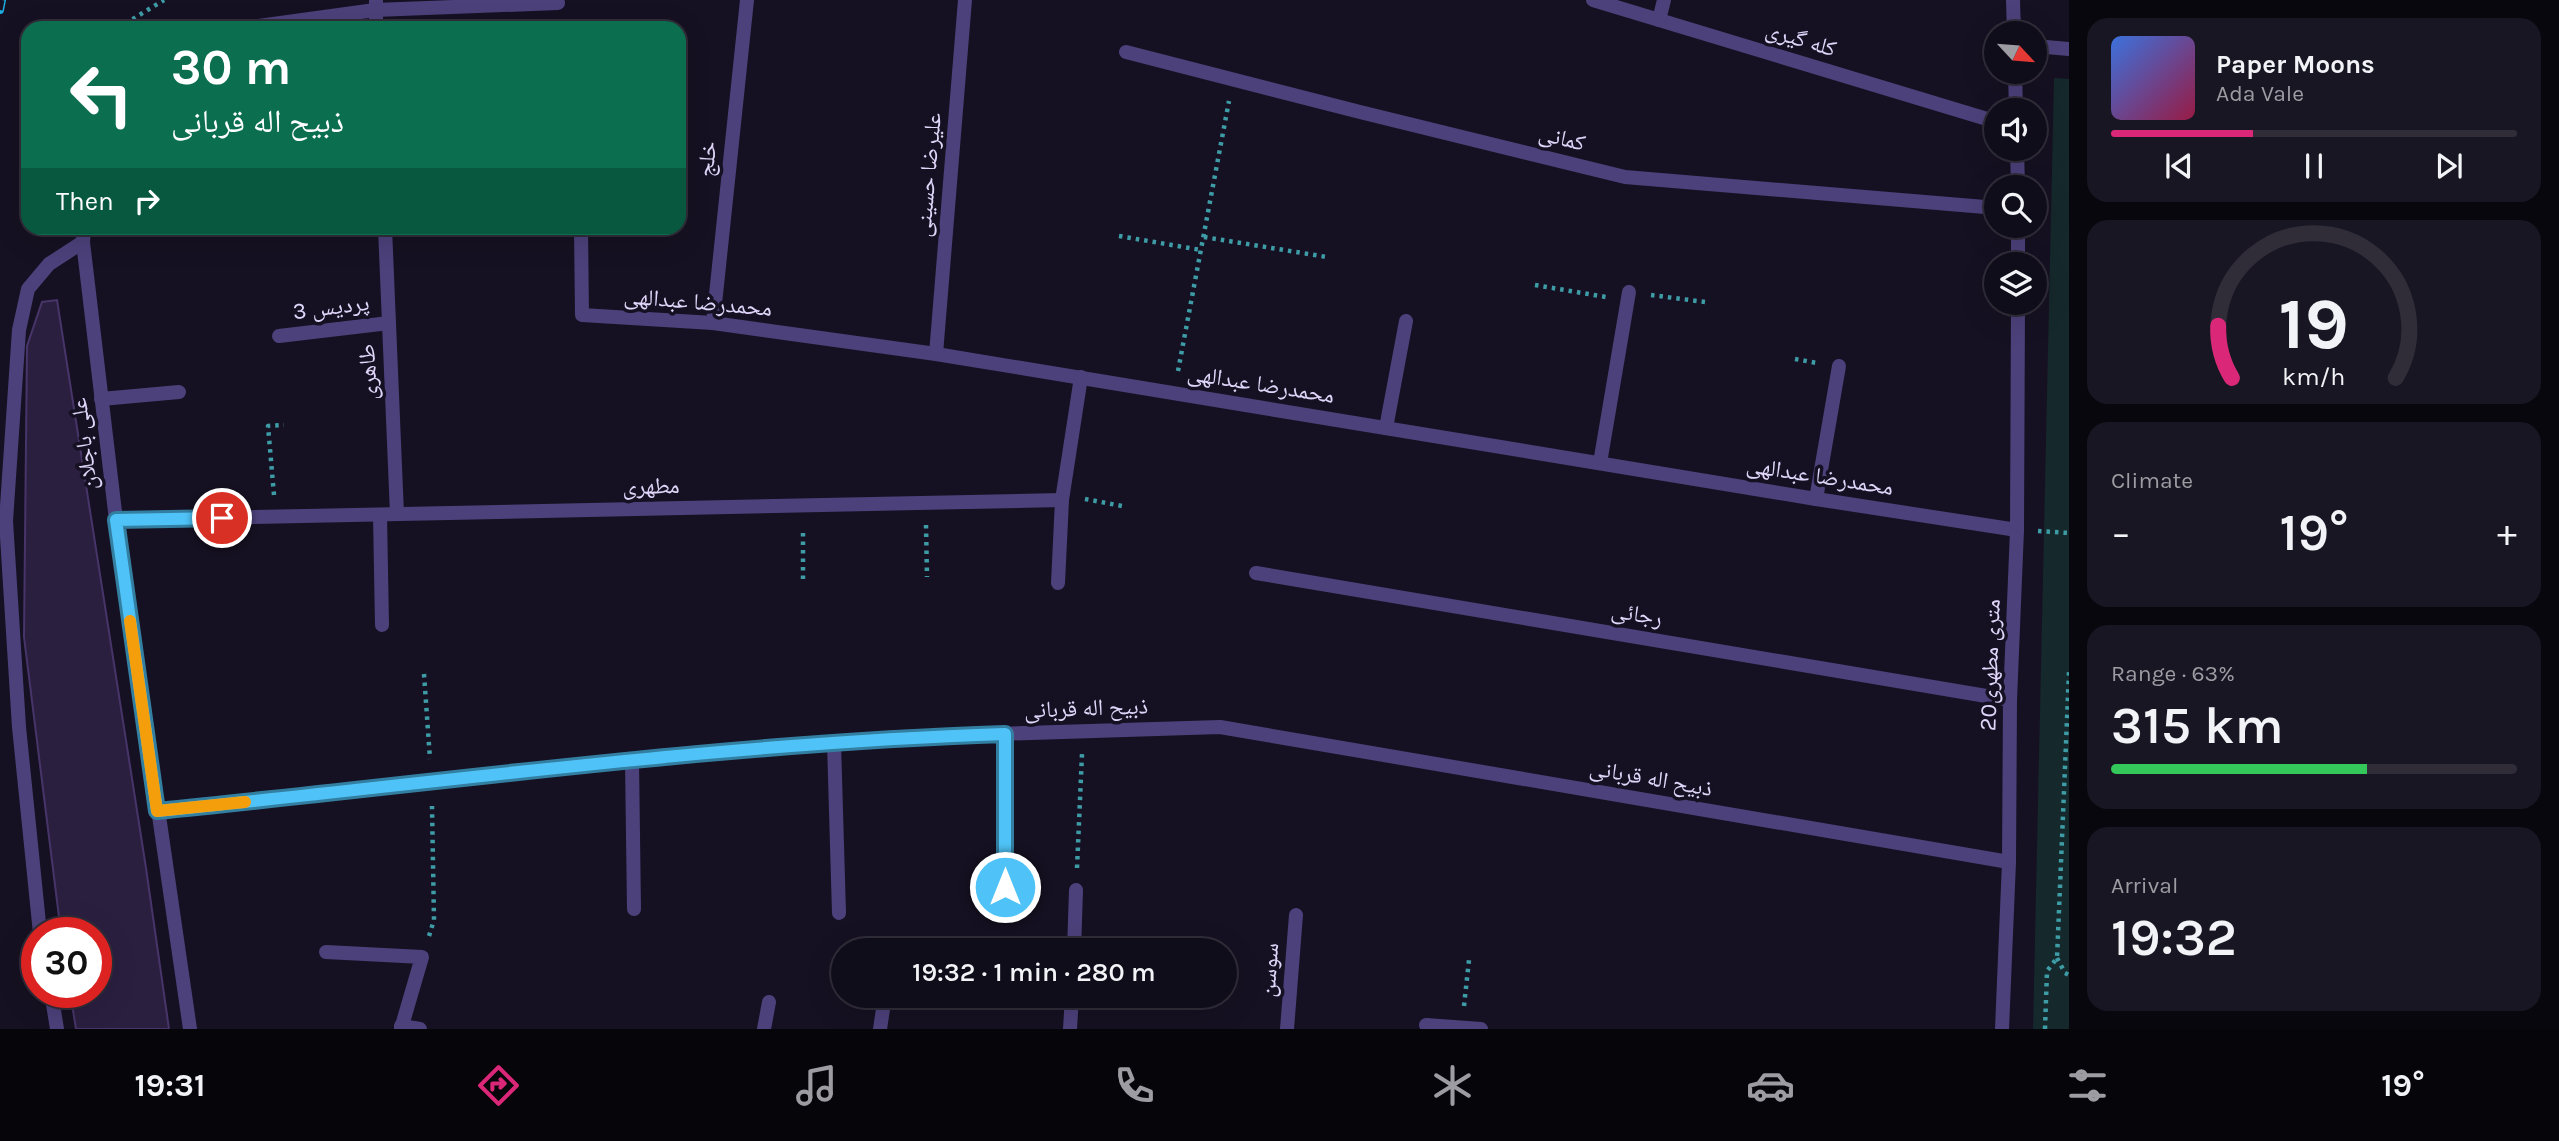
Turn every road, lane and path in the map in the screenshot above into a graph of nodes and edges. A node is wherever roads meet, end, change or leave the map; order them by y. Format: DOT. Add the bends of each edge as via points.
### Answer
graph roads {
  1 [pos="164,0"];
  2 [pos="747,0"];
  3 [pos="965,0"];
  4 [pos="1593,0"];
  5 [pos="1664,0"];
  6 [pos="2013,0"];
  7 [pos="558,3"];
  8 [pos="375,5"];
  9 [pos="1659,20"];
  10 [pos="130,21"];
  11 [pos="284,21"];
  12 [pos="2014,21"];
  13 [pos="2048,47"];
  14 [pos="2069,49"];
  15 [pos="1126,52"];
  16 [pos="1234,80"];
  17 [pos="1984,118"];
  18 [pos="1984,207"];
  19 [pos="83,235"];
  20 [pos="385,235"];
  21 [pos="581,235"];
  22 [pos="1119,236"];
  23 [pos="1204,237"];
  24 [pos="1201,250"];
  25 [pos="1327,257"];
  26 [pos="1535,285"];
  27 [pos="1628,296"];
  28 [pos="1705,302"];
  29 [pos="2018,315"];
  30 [pos="1406,321"];
  31 [pos="389,323"];
  32 [pos="713,323"];
  33 [pos="279,336"];
  34 [pos="936,354"];
  35 [pos="1839,366"];
  36 [pos="1081,377"];
  37 [pos="179,392"];
  38 [pos="1174,393"];
  39 [pos="101,399"];
  40 [pos="284,425"];
  41 [pos="1385,428"];
  42 [pos="1600,463"];
  43 [pos="1063,498"];
  44 [pos="1816,499"];
  45 [pos="926,503"];
  46 [pos="803,506"];
  47 [pos="1122,506"];
  48 [pos="397,514"];
  49 [pos="380,515"];
  50 [pos="276,517"];
  51 [pos="116,520"];
  52 [pos="2017,530"];
  53 [pos="1256,573"];
  54 [pos="927,577"];
  55 [pos="803,579"];
  56 [pos="1058,583"];
  57 [pos="382,625"];
  58 [pos="2069,672"];
  59 [pos="424,674"];
  60 [pos="2010,700"];
  61 [pos="1083,731"];
  62 [pos="1005,734"];
  63 [pos="834,743"];
  64 [pos="632,761"];
  65 [pos="431,783"];
  66 [pos="157,811"];
  67 [pos="2069,823"];
  68 [pos="2062,829"];
  69 [pos="2009,862"];
  70 [pos="1005,887"];
  71 [pos="1076,890"];
  72 [pos="634,909"];
  73 [pos="839,913"];
  74 [pos="1296,915"];
  75 [pos="38,917"];
  76 [pos="1074,938"];
  77 [pos="326,952"];
  78 [pos="422,957"];
  79 [pos="2057,958"];
  80 [pos="1469,960"];
  81 [pos="2069,975"];
  82 [pos="769,1002"];
  83 [pos="54,1008"];
  84 [pos="883,1008"];
  85 [pos="1071,1008"];
  86 [pos="1426,1025"];
  87 [pos="401,1027"];
  88 [pos="1461,1027"];
  89 [pos="57,1029"];
  90 [pos="190,1029"];
  91 [pos="420,1029"];
  92 [pos="764,1029"];
  93 [pos="880,1029"];
  94 [pos="1070,1029"];
  95 [pos="1287,1029"];
  96 [pos="1481,1029"];
  97 [pos="2003,1029"];
  98 [pos="2045,1029"];
  1 -- 10 [label="path"];
  2 -- 32 [label="street, خلج"];
  3 -- 34 [label="street, علیرضا حسینی"];
  4 -- 9 [label="street, کله گیری"];
  5 -- 9 [label="street"];
  6 -- 12 [label="street"];
  7 -- 8 [label="street"];
  8 -- 11 [label="street"];
  9 -- 17 [label="street, کله گیری"];
  13 -- 14 [label="street"];
  15 -- 16 [label="street, کمانی"];
  16 -- 18 [label="street, کمانی" via="1625,177"];
  16 -- 23 [label="path"];
  19 -- 39 [label="street, علی باجلان"];
  19 -- 75 [label="street" via="28,289 19,330 6,521 19,727"];
  20 -- 31 [label="street, طاهری"];
  21 -- 32 [label="street, محمدرضا عبدالهی" via="582,315"];
  22 -- 24 [label="path"];
  23 -- 24 [label="path"];
  23 -- 25 [label="path"];
  24 -- 38 [label="path"];
  26 -- 27 [label="path"];
  27 -- 28 [label="path"];
  27 -- 42 [label="street"];
  29 -- 52 [label="street, 20متری مطهری"];
  30 -- 41 [label="street"];
  31 -- 33 [label="street, پردیس 3"];
  31 -- 48 [label="street, طاهری"];
  32 -- 34 [label="street, محمدرضا عبدالهی"];
  34 -- 36 [label="street, محمدرضا عبدالهی"];
  35 -- 44 [label="street"];
  36 -- 38 [label="street, محمدرضا عبدالهی"];
  36 -- 43 [label="street"];
  37 -- 39 [label="street"];
  38 -- 41 [label="street, محمدرضا عبدالهی"];
  39 -- 51 [label="street, علی باجلان"];
  40 -- 50 [label="path" via="268,426"];
  41 -- 42 [label="street, محمدرضا عبدالهی"];
  42 -- 44 [label="street, محمدرضا عبدالهی"];
  43 -- 45 [label="street, مطهری"];
  43 -- 47 [label="path"];
  43 -- 56 [label="street"];
  44 -- 52 [label="street, محمدرضا عبدالهی"];
  45 -- 46 [label="street, مطهری"];
  45 -- 54 [label="path"];
  46 -- 48 [label="street, مطهری"];
  46 -- 55 [label="path"];
  48 -- 49 [label="street, مطهری"];
  49 -- 50 [label="street, مطهری"];
  49 -- 57 [label="street"];
  50 -- 51 [label="street, مطهری"];
  51 -- 66 [label="street, علی باجلان"];
  52 -- 60 [label="street, 20متری مطهری"];
  53 -- 60 [label="street, رجائی"];
  58 -- 68 [label="path"];
  59 -- 65 [label="path"];
  60 -- 69 [label="street, 20متری مطهری"];
  61 -- 62 [label="street, ذبیح اله قربانی"];
  61 -- 69 [label="street, ذبیح اله قربانی" via="1220,727"];
  61 -- 71 [label="path"];
  62 -- 63 [label="street, ذبیح اله قربانی"];
  62 -- 70 [label="street"];
  63 -- 64 [label="street, ذبیح اله قربانی"];
  63 -- 73 [label="street"];
  64 -- 65 [label="street, ذبیح اله قربانی"];
  64 -- 72 [label="street"];
  65 -- 66 [label="street, ذبیح اله قربانی"];
  65 -- 78 [label="path" via="434,920"];
  66 -- 90 [label="street, علی باجلان"];
  67 -- 68 [label="path"];
  68 -- 79 [label="path"];
  69 -- 97 [label="street, 20متری مطهری"];
  71 -- 76 [label="street"];
  74 -- 95 [label="street, سوسن"];
  77 -- 78 [label="street"];
  78 -- 87 [label="street"];
  79 -- 81 [label="path"];
  79 -- 98 [label="path" via="2047,971"];
  80 -- 88 [label="path"];
  82 -- 92 [label="street"];
  83 -- 89 [label="street"];
  84 -- 93 [label="street"];
  85 -- 94 [label="street"];
  86 -- 88 [label="street"];
  87 -- 91 [label="street"];
  88 -- 96 [label="street"];
}
